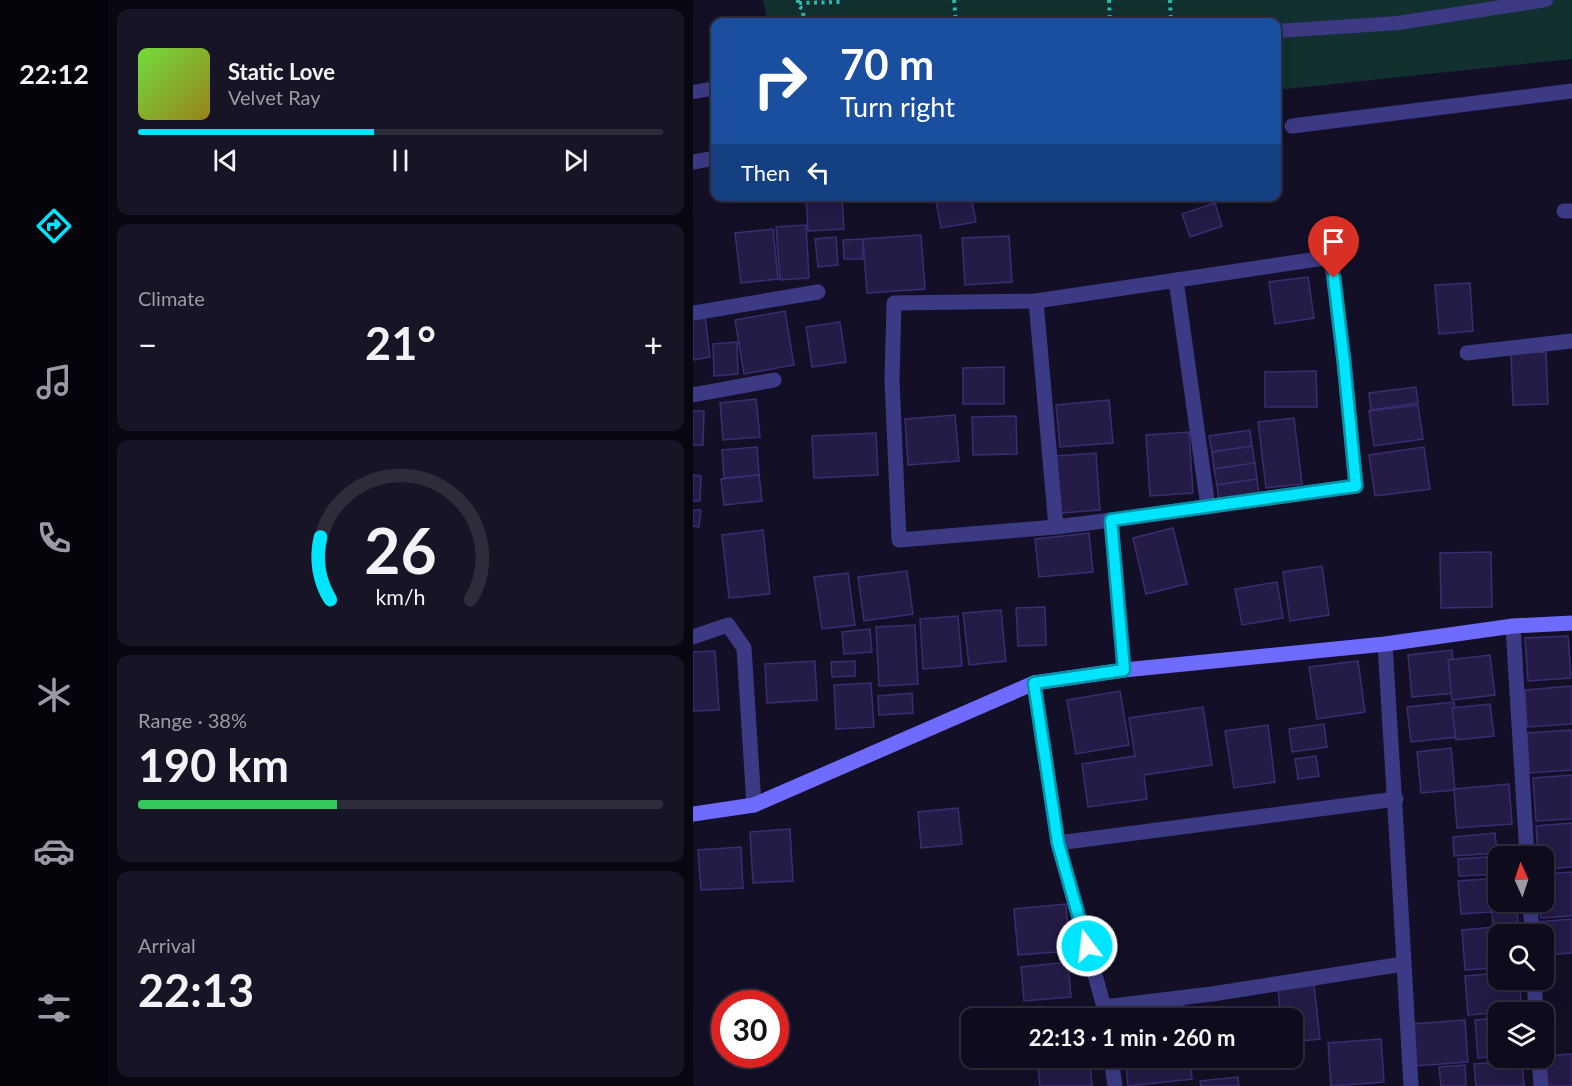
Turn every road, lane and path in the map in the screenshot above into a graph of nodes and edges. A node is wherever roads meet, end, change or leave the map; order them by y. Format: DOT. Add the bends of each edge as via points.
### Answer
graph roads {
  1 [pos="954,0"];
  2 [pos="1109,0"];
  3 [pos="1170,0"];
  4 [pos="1546,0"];
  5 [pos="799,2"];
  6 [pos="840,2"];
  7 [pos="804,18"];
  8 [pos="956,18"];
  9 [pos="1110,18"];
  10 [pos="1171,18"];
  11 [pos="1281,31"];
  12 [pos="711,89"];
  13 [pos="1572,91"];
  14 [pos="693,93"];
  15 [pos="1292,126"];
  16 [pos="711,159"];
  17 [pos="693,162"];
  18 [pos="1176,280"];
  19 [pos="818,292"];
  20 [pos="1036,301"];
  21 [pos="693,313"];
  22 [pos="1572,341"];
  23 [pos="1467,353"];
  24 [pos="774,380"];
  25 [pos="693,395"];
  26 [pos="1208,507"];
  27 [pos="1111,520"];
  28 [pos="1056,527"];
  29 [pos="1572,623"];
  30 [pos="1513,626"];
  31 [pos="693,638"];
  32 [pos="1385,644"];
  33 [pos="1124,670"];
  34 [pos="1034,683"];
  35 [pos="1396,799"];
  36 [pos="754,805"];
  37 [pos="693,814"];
  38 [pos="1058,843"];
  39 [pos="1526,846"];
  40 [pos="1403,964"];
  41 [pos="1103,1008"];
  42 [pos="1132,1008"];
  43 [pos="1112,1068"];
  44 [pos="1540,1068"];
  45 [pos="1115,1086"];
  46 [pos="1411,1086"];
  47 [pos="1541,1086"];
  1 -- 8 [label="path"];
  2 -- 9 [label="path"];
  3 -- 10 [label="path"];
  4 -- 11 [label="lane" via="1398,23"];
  5 -- 6 [label="path"];
  5 -- 7 [label="path"];
  12 -- 14 [label="lane"];
  13 -- 15 [label="street"];
  16 -- 17 [label="street"];
  18 -- 20 [label="street"];
  18 -- 26 [label="street"];
  18 -- 26 [label="street" via="1331,257 1356,486"];
  19 -- 21 [label="street"];
  20 -- 28 [label="street"];
  20 -- 28 [label="street" via="894,303 892,380 899,540"];
  22 -- 23 [label="street"];
  24 -- 25 [label="street"];
  26 -- 27 [label="street"];
  27 -- 28 [label="street"];
  27 -- 33 [label="street"];
  29 -- 30 [label="street"];
  30 -- 32 [label="street"];
  30 -- 39 [label="street"];
  31 -- 36 [label="street" via="728,625 744,648"];
  32 -- 33 [label="street"];
  32 -- 35 [label="street"];
  33 -- 34 [label="street"];
  34 -- 36 [label="street"];
  34 -- 38 [label="street"];
  35 -- 38 [label="street"];
  35 -- 40 [label="street"];
  36 -- 37 [label="street"];
  38 -- 41 [label="street"];
  40 -- 42 [label="street"];
  40 -- 46 [label="street"];
  43 -- 45 [label="street"];
  44 -- 47 [label="street"];
}
